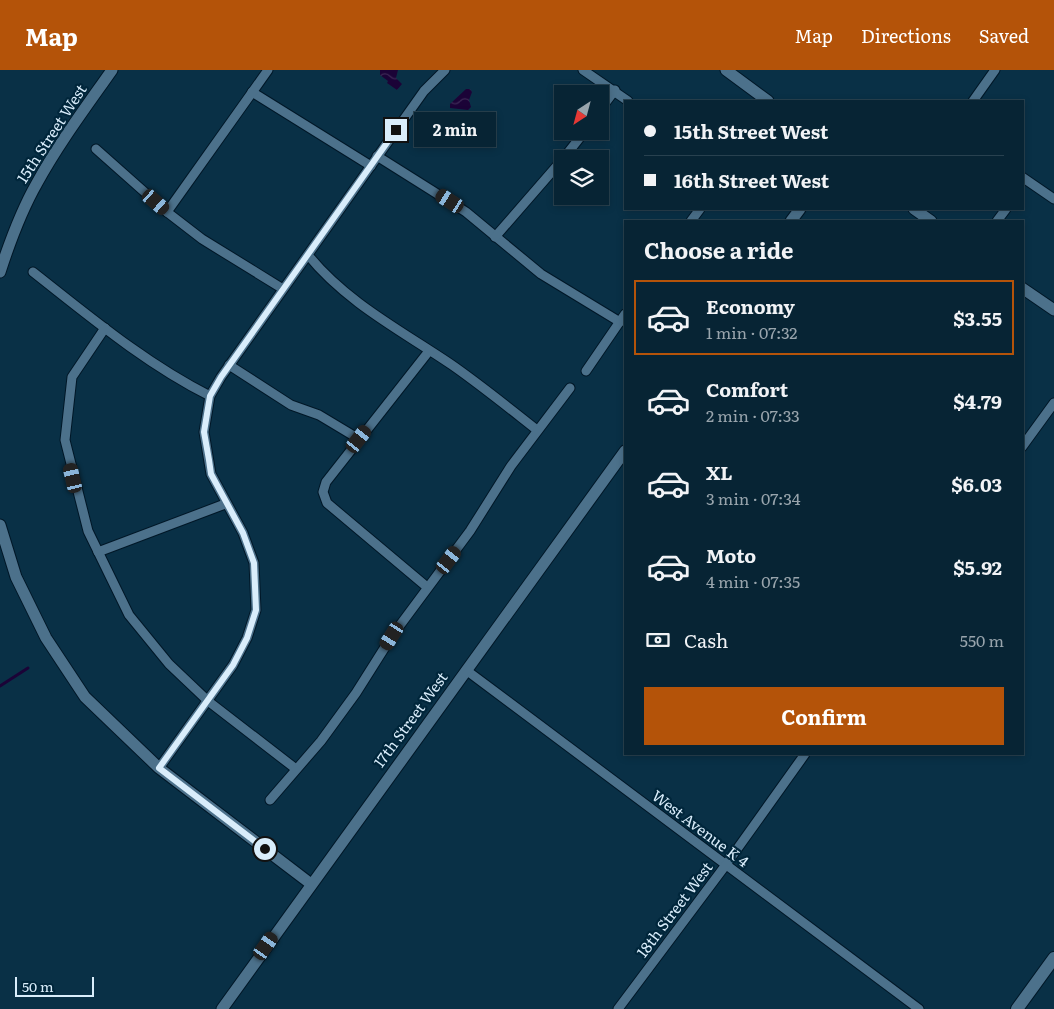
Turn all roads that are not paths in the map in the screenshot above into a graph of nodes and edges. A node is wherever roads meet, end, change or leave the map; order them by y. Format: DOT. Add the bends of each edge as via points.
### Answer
graph roads {
  1 [pos="112,70"];
  2 [pos="268,70"];
  3 [pos="445,70"];
  4 [pos="583,70"];
  5 [pos="726,70"];
  6 [pos="996,70"];
  7 [pos="615,90"];
  8 [pos="252,92"];
  9 [pos="609,98"];
  10 [pos="627,100"];
  11 [pos="767,100"];
  12 [pos="974,100"];
  13 [pos="578,140"];
  14 [pos="96,149"];
  15 [pos="570,150"];
  16 [pos="377,156"];
  17 [pos="371,166"];
  18 [pos="554,169"];
  19 [pos="1024,181"];
  20 [pos="1054,198"];
  21 [pos="915,210"];
  22 [pos="167,212"];
  23 [pos="930,220"];
  24 [pos="495,237"];
  25 [pos="308,255"];
  26 [pos="0,272"];
  27 [pos="33,272"];
  28 [pos="1024,289"];
  29 [pos="283,290"];
  30 [pos="1054,310"];
  31 [pos="622,318"];
  32 [pos="105,328"];
  33 [pos="429,351"];
  34 [pos="229,365"];
  35 [pos="586,371"];
  36 [pos="570,388"];
  37 [pos="210,396"];
  38 [pos="1054,403"];
  39 [pos="537,430"];
  40 [pos="359,439"];
  41 [pos="1024,444"];
  42 [pos="624,451"];
  43 [pos="225,504"];
  44 [pos="0,525"];
  45 [pos="98,552"];
  46 [pos="428,587"];
  47 [pos="466,670"];
  48 [pos="208,701"];
  49 [pos="804,755"];
  50 [pos="159,768"];
  51 [pos="296,770"];
  52 [pos="270,800"];
  53 [pos="725,866"];
  54 [pos="311,884"];
  55 [pos="1054,958"];
  56 [pos="222,1009"];
  57 [pos="618,1009"];
  58 [pos="919,1009"];
  59 [pos="1017,1009"];
  1 -- 26 [label="street, 15th Street West" via="37,182 14,229"];
  2 -- 8 [label="street"];
  3 -- 16 [label="street" via="424,91"];
  4 -- 7 [label="street"];
  5 -- 11 [label="street"];
  6 -- 12 [label="street"];
  7 -- 9 [label="street"];
  7 -- 10 [label="street"];
  8 -- 17 [label="street"];
  8 -- 22 [label="street"];
  13 -- 15 [label="street"];
  14 -- 22 [label="street"];
  16 -- 17 [label="street"];
  16 -- 24 [label="street" via="466,212"];
  17 -- 25 [label="street"];
  18 -- 24 [label="street"];
  19 -- 20 [label="street"];
  21 -- 23 [label="street"];
  22 -- 29 [label="street"];
  24 -- 31 [label="street" via="541,274"];
  25 -- 29 [label="street"];
  25 -- 33 [label="street" via="378,318"];
  27 -- 32 [label="street"];
  28 -- 30 [label="street"];
  29 -- 34 [label="street"];
  31 -- 35 [label="street"];
  32 -- 37 [label="street" via="179,381"];
  32 -- 45 [label="street" via="72,377 65,440 88,531"];
  33 -- 39 [label="street"];
  33 -- 40 [label="street"];
  34 -- 37 [label="street"];
  34 -- 40 [label="street" via="291,405 319,415"];
  36 -- 39 [label="street"];
  37 -- 43 [label="street" via="204,432 211,474"];
  38 -- 41 [label="street"];
  39 -- 46 [label="street" via="470,531"];
  40 -- 46 [label="street" via="326,482 322,492 327,503"];
  42 -- 47 [label="street, 17th Street West"];
  43 -- 45 [label="street"];
  43 -- 48 [label="street" via="243,533 254,563 256,610 233,665"];
  44 -- 50 [label="street" via="16,577 46,638 85,697"];
  45 -- 48 [label="street" via="129,615 169,664"];
  46 -- 51 [label="street" via="356,693"];
  47 -- 53 [label="street, West Avenue K 4"];
  47 -- 54 [label="street, 17th Street West"];
  48 -- 50 [label="street"];
  48 -- 51 [label="street"];
  49 -- 53 [label="street, 18th Street West"];
  50 -- 54 [label="street"];
  51 -- 52 [label="street"];
  53 -- 57 [label="street, 18th Street West"];
  53 -- 58 [label="street, West Avenue K 4"];
  54 -- 56 [label="street, 17th Street West"];
  55 -- 59 [label="main road"];
}
